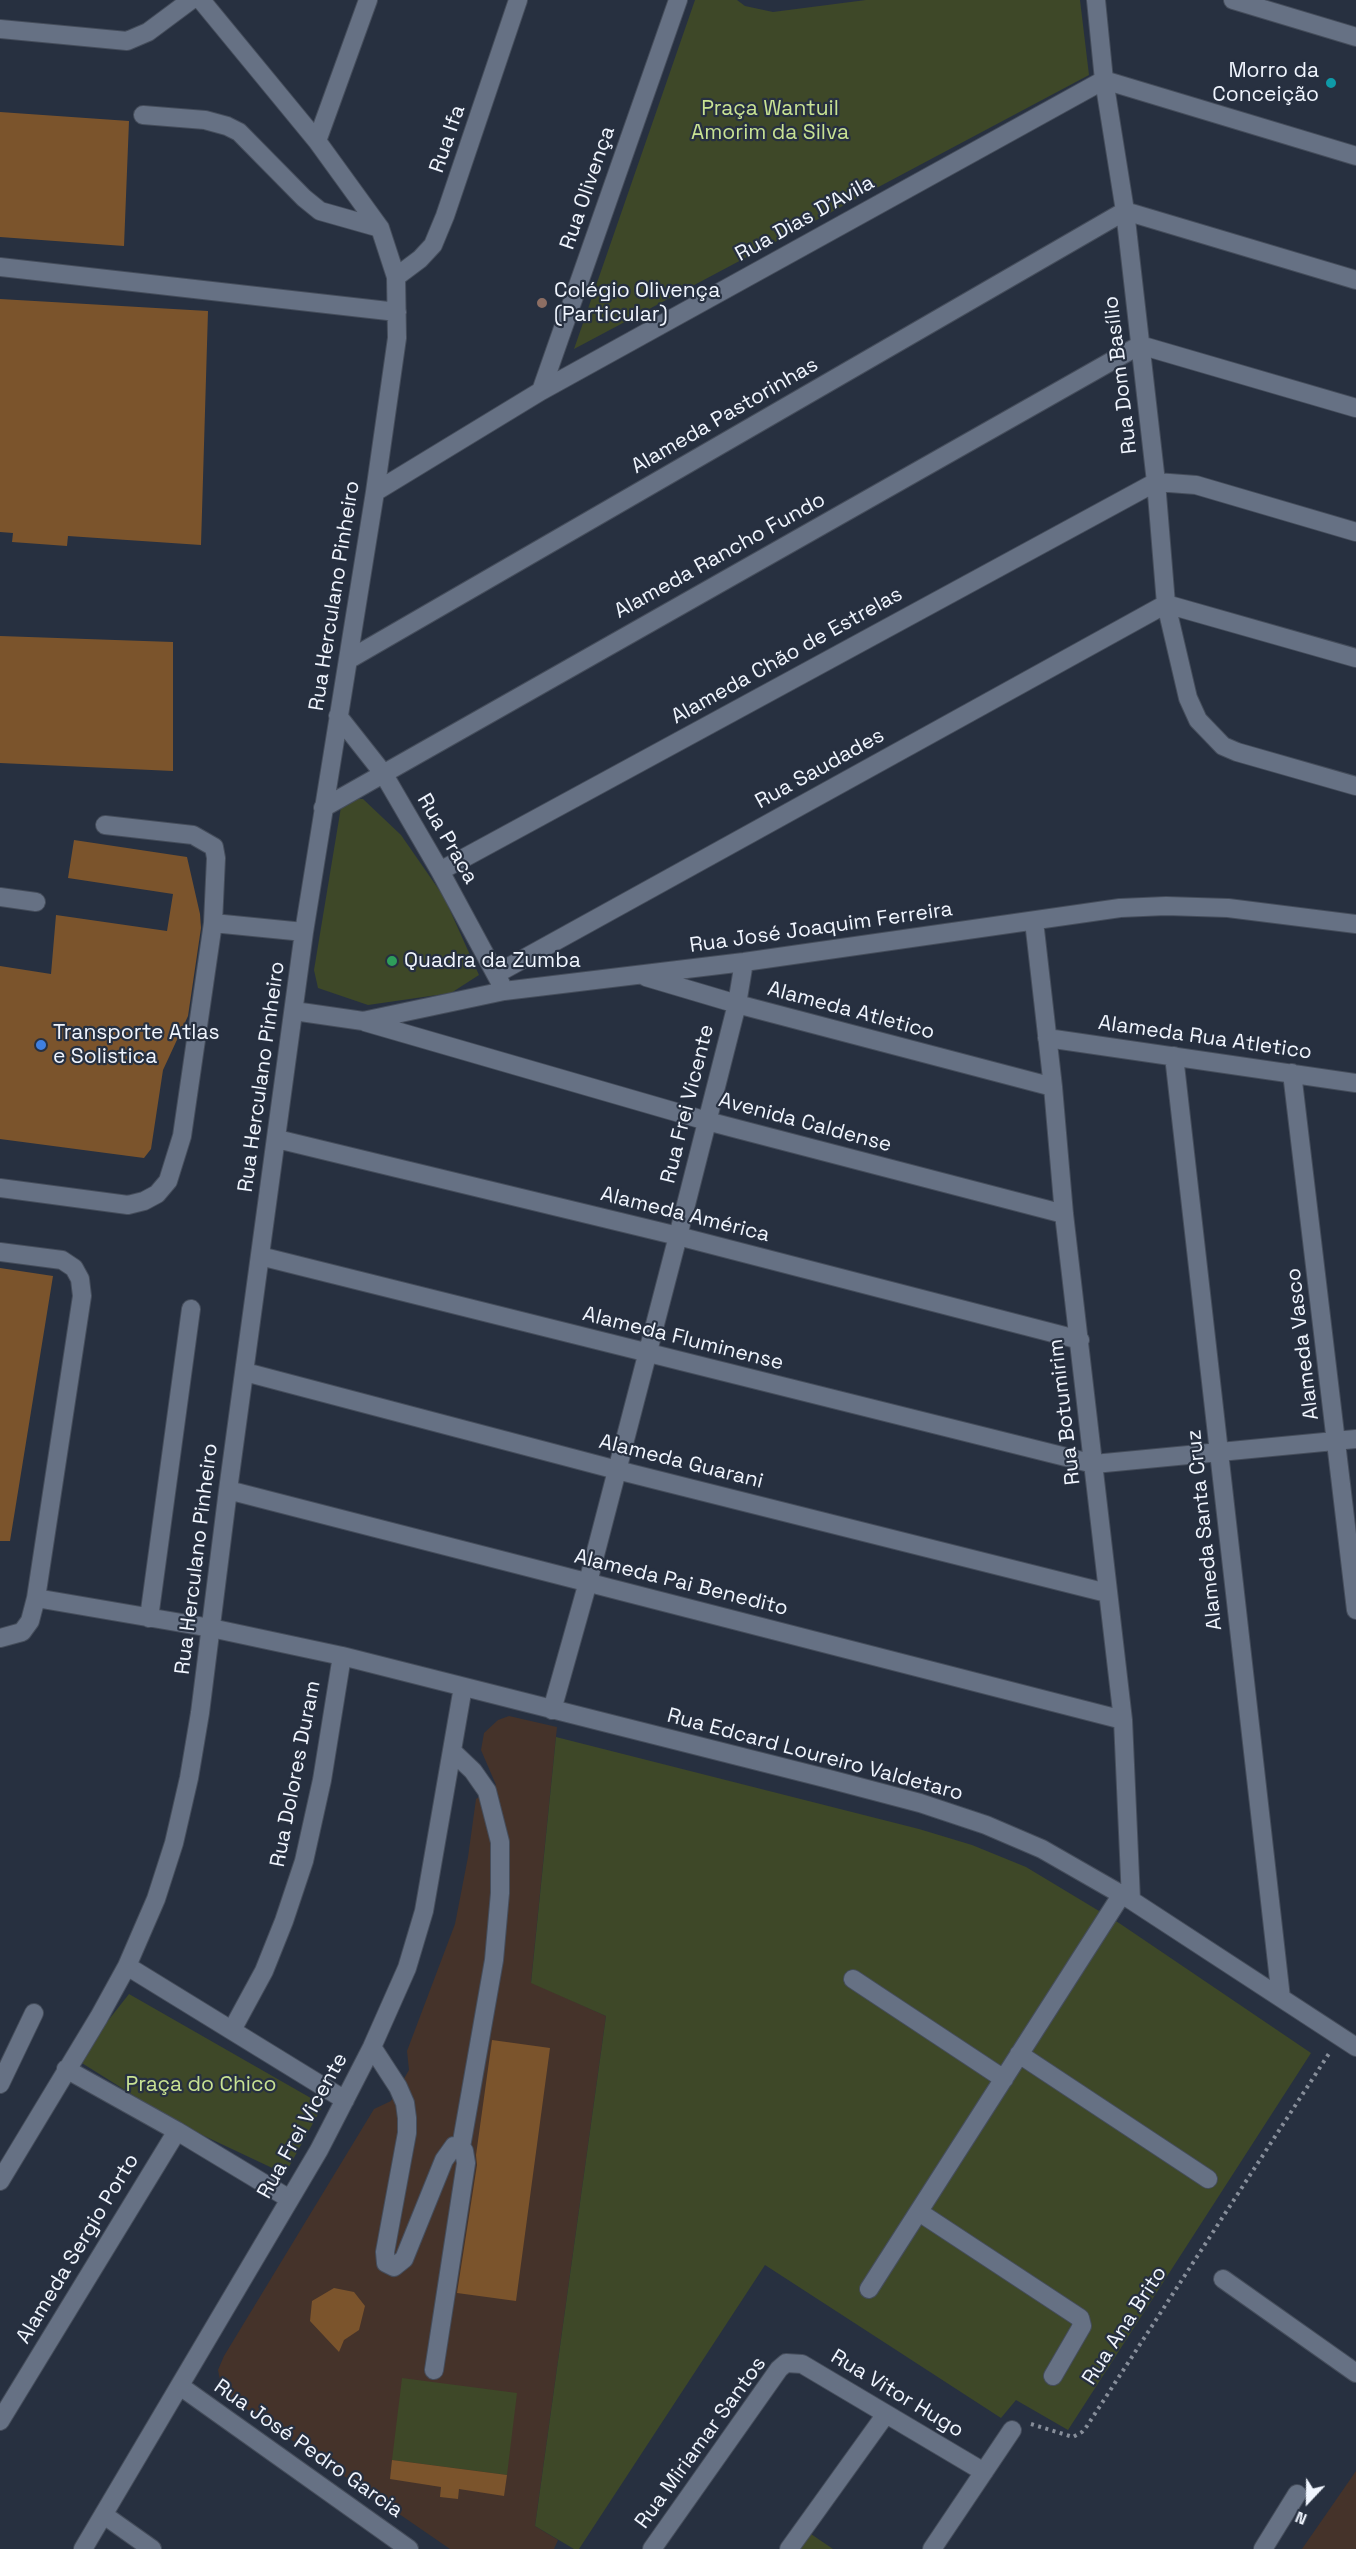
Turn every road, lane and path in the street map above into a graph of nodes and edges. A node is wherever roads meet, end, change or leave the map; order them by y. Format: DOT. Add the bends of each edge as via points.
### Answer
graph roads {
  1 [pos="191,0"];
  2 [pos="201,0"];
  3 [pos="368,0"];
  4 [pos="518,0"];
  5 [pos="678,0"];
  6 [pos="1096,0"];
  7 [pos="1233,0"];
  8 [pos="0,29"];
  9 [pos="1356,37"];
  10 [pos="1104,80"];
  11 [pos="143,115"];
  12 [pos="317,141"];
  13 [pos="1356,156"];
  14 [pos="1125,211"];
  15 [pos="380,228"];
  16 [pos="0,267"];
  17 [pos="396,277"];
  18 [pos="1356,280"];
  19 [pos="397,312"];
  20 [pos="1140,345"];
  21 [pos="541,392"];
  22 [pos="1356,408"];
  23 [pos="1156,482"];
  24 [pos="375,492"];
  25 [pos="1356,531"];
  26 [pos="1166,604"];
  27 [pos="1356,658"];
  28 [pos="348,660"];
  29 [pos="338,716"];
  30 [pos="383,773"];
  31 [pos="1356,786"];
  32 [pos="323,808"];
  33 [pos="105,825"];
  34 [pos="440,871"];
  35 [pos="0,897"];
  36 [pos="36,902"];
  37 [pos="1034,921"];
  38 [pos="213,923"];
  39 [pos="1356,924"];
  40 [pos="304,932"];
  41 [pos="744,962"];
  42 [pos="496,974"];
  43 [pos="638,975"];
  44 [pos="504,991"];
  45 [pos="736,1004"];
  46 [pos="294,1011"];
  47 [pos="363,1021"];
  48 [pos="1047,1038"];
  49 [pos="1174,1056"];
  50 [pos="1292,1073"];
  51 [pos="1356,1083"];
  52 [pos="1053,1087"];
  53 [pos="707,1121"];
  54 [pos="277,1138"];
  55 [pos="0,1188"];
  56 [pos="1064,1214"];
  57 [pos="678,1236"];
  58 [pos="0,1252"];
  59 [pos="260,1256"];
  60 [pos="191,1309"];
  61 [pos="1080,1340"];
  62 [pos="647,1354"];
  63 [pos="244,1372"];
  64 [pos="1356,1439"];
  65 [pos="1337,1440"];
  66 [pos="1219,1452"];
  67 [pos="1094,1464"];
  68 [pos="617,1470"];
  69 [pos="228,1490"];
  70 [pos="588,1582"];
  71 [pos="1107,1593"];
  72 [pos="36,1598"];
  73 [pos="1356,1610"];
  74 [pos="149,1618"];
  75 [pos="211,1628"];
  76 [pos="0,1638"];
  77 [pos="342,1656"];
  78 [pos="463,1687"];
  79 [pos="552,1710"];
  80 [pos="1123,1720"];
  81 [pos="452,1751"];
  82 [pos="1127,1897"];
  83 [pos="127,1966"];
  84 [pos="853,1979"];
  85 [pos="1281,1998"];
  86 [pos="34,2013"];
  87 [pos="232,2030"];
  88 [pos="372,2047"];
  89 [pos="1356,2047"];
  90 [pos="1019,2054"];
  91 [pos="1324,2061"];
  92 [pos="66,2069"];
  93 [pos="1004,2079"];
  94 [pos="0,2084"];
  95 [pos="345,2100"];
  96 [pos="177,2131"];
  97 [pos="461,2146"];
  98 [pos="1208,2179"];
  99 [pos="0,2181"];
  100 [pos="288,2198"];
  101 [pos="919,2212"];
  102 [pos="1223,2279"];
  103 [pos="870,2289"];
  104 [pos="786,2363"];
  105 [pos="434,2370"];
  106 [pos="1356,2373"];
  107 [pos="1053,2376"];
  108 [pos="180,2386"];
  109 [pos="886,2414"];
  110 [pos="0,2421"];
  111 [pos="1012,2430"];
  112 [pos="984,2472"];
  113 [pos="1297,2494"];
  114 [pos="104,2515"];
  115 [pos="83,2549"];
  116 [pos="152,2549"];
  117 [pos="409,2549"];
  118 [pos="652,2549"];
  119 [pos="789,2549"];
  120 [pos="932,2549"];
  121 [pos="1263,2549"];
  1 -- 8 [label="street" via="148,32 127,40"];
  2 -- 12 [label="street, Rua Herculano Pinheiro"];
  3 -- 12 [label="street"];
  4 -- 17 [label="street, Rua Ifa" via="433,245"];
  5 -- 21 [label="street, Rua Olivença"];
  6 -- 10 [label="street, Rua Dom Basílio"];
  7 -- 9 [label="street"];
  10 -- 13 [label="street"];
  10 -- 14 [label="street, Rua Dom Basílio"];
  10 -- 21 [label="street, Rua Dias D'Avila"];
  11 -- 15 [label="street" via="206,120 227,126 239,132 320,211"];
  12 -- 15 [label="street, Rua Herculano Pinheiro"];
  14 -- 18 [label="street"];
  14 -- 20 [label="street, Rua Dom Basílio"];
  14 -- 28 [label="street, Alameda Pastorinhas"];
  15 -- 17 [label="street, Rua Herculano Pinheiro"];
  16 -- 19 [label="street"];
  17 -- 19 [label="street, Rua Herculano Pinheiro"];
  19 -- 24 [label="street, Rua Herculano Pinheiro"];
  20 -- 22 [label="street"];
  20 -- 23 [label="street, Rua Dom Basílio"];
  20 -- 30 [label="street, Alameda Rancho Fundo"];
  21 -- 24 [label="street, Rua Dias D'Avila"];
  23 -- 25 [label="street" via="1196,485"];
  23 -- 26 [label="street, Rua Dom Basílio"];
  23 -- 34 [label="street, Alameda Chão de Estrelas"];
  24 -- 28 [label="street, Rua Herculano Pinheiro"];
  26 -- 27 [label="street"];
  26 -- 31 [label="street, Rua Dom Basílio" via="1188,698 1198,720 1212,737 1237,752"];
  26 -- 42 [label="street, Rua Saudades"];
  28 -- 29 [label="street, Rua Herculano Pinheiro"];
  29 -- 30 [label="street, Rua Praca"];
  29 -- 32 [label="street, Rua Herculano Pinheiro"];
  30 -- 32 [label="street, Alameda Rancho Fundo"];
  30 -- 34 [label="street, Rua Praca"];
  32 -- 40 [label="street, Rua Herculano Pinheiro"];
  33 -- 38 [label="street" via="193,835 214,847"];
  34 -- 42 [label="street, Rua Praca"];
  35 -- 36 [label="street"];
  37 -- 39 [label="street, Rua José Joaquim Ferreira" via="1120,908 1166,906 1228,908"];
  37 -- 41 [label="street, Rua José Joaquim Ferreira"];
  37 -- 48 [label="street, Rua Botumirim"];
  38 -- 40 [label="street"];
  38 -- 55 [label="street" via="182,1136 168,1181 157,1194 128,1205"];
  40 -- 46 [label="street, Rua Herculano Pinheiro"];
  41 -- 43 [label="street, Rua José Joaquim Ferreira"];
  41 -- 45 [label="street, Rua Frei Vicente"];
  42 -- 44 [label="street, Rua Praca"];
  43 -- 44 [label="street, Rua José Joaquim Ferreira"];
  43 -- 45 [label="street, Alameda Atletico"];
  44 -- 47 [label="street, Rua José Joaquim Ferreira"];
  45 -- 52 [label="street, Alameda Atletico"];
  45 -- 53 [label="street, Rua Frei Vicente"];
  46 -- 47 [label="street, Rua José Joaquim Ferreira"];
  46 -- 54 [label="street, Rua Herculano Pinheiro"];
  47 -- 53 [label="street, Avenida Caldense"];
  48 -- 49 [label="street, Alameda Rua Atletico"];
  48 -- 52 [label="street, Rua Botumirim"];
  49 -- 50 [label="street, Alameda Rua Atletico"];
  49 -- 66 [label="street, Alameda Santa Cruz"];
  50 -- 51 [label="street, Alameda Rua Atletico"];
  50 -- 65 [label="street, Alameda Vasco"];
  52 -- 56 [label="street, Rua Botumirim"];
  53 -- 56 [label="street, Avenida Caldense"];
  53 -- 57 [label="street, Rua Frei Vicente"];
  54 -- 57 [label="street, Alameda América"];
  54 -- 59 [label="street, Rua Herculano Pinheiro"];
  56 -- 61 [label="street, Rua Botumirim"];
  57 -- 61 [label="street, Alameda América"];
  57 -- 62 [label="street, Rua Frei Vicente"];
  58 -- 72 [label="street" via="62,1260 74,1268 82,1296"];
  59 -- 62 [label="street, Alameda Fluminense"];
  59 -- 63 [label="street, Rua Herculano Pinheiro"];
  60 -- 74 [label="street"];
  61 -- 67 [label="street, Rua Botumirim"];
  62 -- 67 [label="street, Alameda Fluminense"];
  62 -- 68 [label="street, Rua Frei Vicente"];
  63 -- 68 [label="street, Alameda Guarani"];
  63 -- 69 [label="street, Rua Herculano Pinheiro"];
  64 -- 65 [label="street, Alameda Fluminense"];
  65 -- 66 [label="street, Alameda Fluminense"];
  65 -- 73 [label="street, Alameda Vasco"];
  66 -- 67 [label="street, Alameda Fluminense"];
  66 -- 85 [label="street, Alameda Santa Cruz"];
  67 -- 71 [label="street, Rua Botumirim"];
  68 -- 70 [label="street, Rua Frei Vicente"];
  68 -- 71 [label="street, Alameda Guarani"];
  69 -- 70 [label="street, Alameda Pai Benedito"];
  69 -- 75 [label="street, Rua Herculano Pinheiro"];
  70 -- 79 [label="street, Rua Frei Vicente"];
  70 -- 80 [label="street, Alameda Pai Benedito"];
  71 -- 80 [label="street, Rua Botumirim"];
  72 -- 74 [label="street, Rua Edcard Loureiro Valdetaro"];
  72 -- 76 [label="street" via="30,1621 22,1632"];
  74 -- 75 [label="street, Rua Edcard Loureiro Valdetaro"];
  75 -- 77 [label="street, Rua Edcard Loureiro Valdetaro"];
  75 -- 83 [label="street, Rua Herculano Pinheiro" via="189,1778 174,1843 156,1899"];
  77 -- 78 [label="street, Rua Edcard Loureiro Valdetaro"];
  77 -- 87 [label="street, Rua Dolores Duram" via="304,1861 264,1971"];
  78 -- 79 [label="street, Rua Edcard Loureiro Valdetaro"];
  78 -- 81 [label="street, Rua Frei Vicente"];
  79 -- 82 [label="street, Rua Edcard Loureiro Valdetaro" via="920,1803 1042,1849"];
  80 -- 82 [label="street, Rua Botumirim"];
  81 -- 88 [label="street, Rua Frei Vicente" via="424,1911 407,1968"];
  81 -- 97 [label="street" via="487,1791 500,1842 494,1960"];
  82 -- 85 [label="street, Rua Edcard Loureiro Valdetaro"];
  82 -- 90 [label="street"];
  83 -- 87 [label="street"];
  83 -- 92 [label="street, Rua Herculano Pinheiro"];
  84 -- 93 [label="street"];
  85 -- 89 [label="street, Rua Edcard Loureiro Valdetaro"];
  86 -- 94 [label="street"];
  87 -- 95 [label="street"];
  88 -- 95 [label="street, Rua Frei Vicente"];
  88 -- 97 [label="street" via="398,2087 407,2118 386,2264 394,2267 404,2259 444,2160 454,2146"];
  90 -- 93 [label="street"];
  90 -- 98 [label="street"];
  91 -- 111 [label="path, Rua Ana Brito" via="1082,2432 1073,2437 1027,2423"];
  92 -- 96 [label="street"];
  92 -- 99 [label="street, Rua Herculano Pinheiro"];
  93 -- 101 [label="street"];
  95 -- 100 [label="street, Rua Frei Vicente"];
  96 -- 100 [label="street"];
  96 -- 110 [label="street, Alameda Sergio Porto"];
  97 -- 105 [label="street" via="466,2163"];
  100 -- 108 [label="street, Rua Frei Vicente"];
  101 -- 103 [label="street"];
  101 -- 107 [label="street" via="1080,2318 1082,2326"];
  102 -- 106 [label="street"];
  104 -- 109 [label="street, Rua Vitor Hugo" via="802,2364"];
  104 -- 118 [label="street, Rua Miriamar Santos"];
  108 -- 114 [label="street, Rua Frei Vicente"];
  108 -- 117 [label="street, Rua José Pedro Garcia"];
  109 -- 112 [label="street, Rua Vitor Hugo"];
  109 -- 119 [label="street"];
  111 -- 112 [label="street"];
  112 -- 120 [label="street"];
  113 -- 121 [label="street"];
  114 -- 115 [label="street, Rua Frei Vicente"];
  114 -- 116 [label="street"];
}
